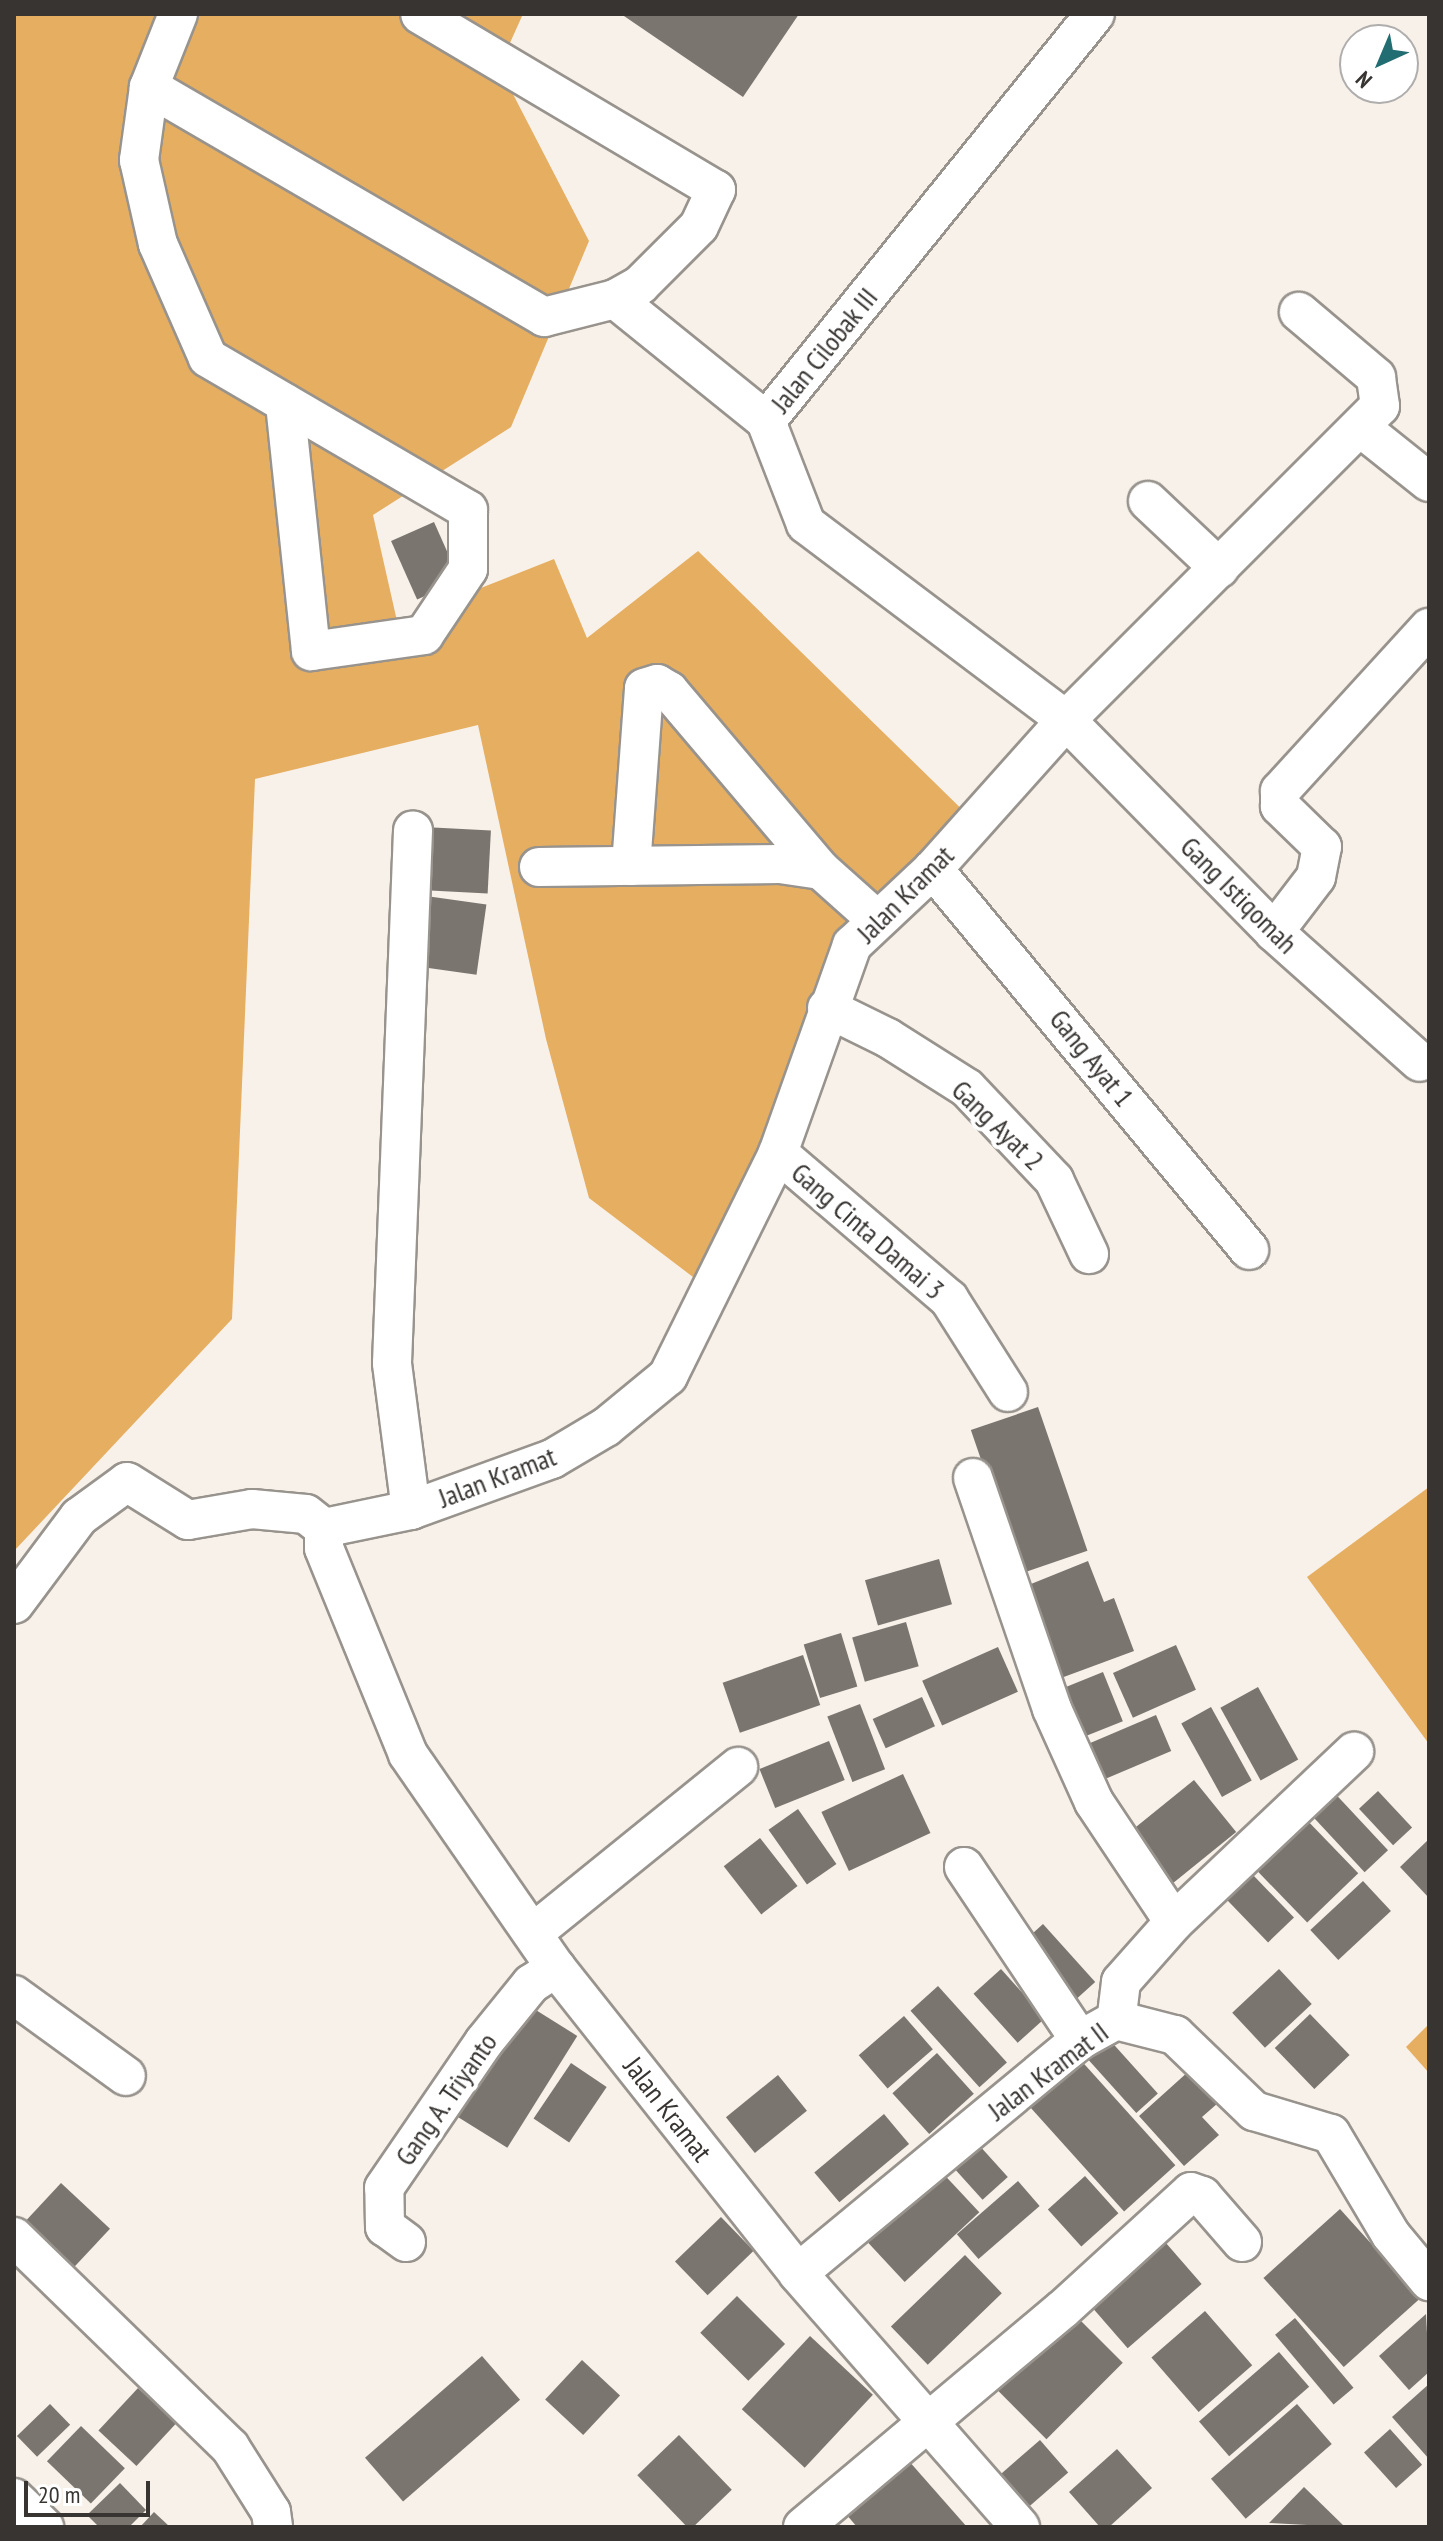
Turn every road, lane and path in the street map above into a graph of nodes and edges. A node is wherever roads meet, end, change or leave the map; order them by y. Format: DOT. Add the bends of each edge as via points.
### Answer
graph roads {
  1 [pos="178,14"];
  2 [pos="420,14"];
  3 [pos="1095,14"];
  4 [pos="149,87"];
  5 [pos="615,299"];
  6 [pos="1299,312"];
  7 [pos="285,403"];
  8 [pos="766,421"];
  9 [pos="1360,427"];
  10 [pos="1429,482"];
  11 [pos="1148,501"];
  12 [pos="1219,568"];
  13 [pos="1429,628"];
  14 [pos="1066,720"];
  15 [pos="413,830"];
  16 [pos="631,866"];
  17 [pos="539,867"];
  18 [pos="933,869"];
  19 [pos="821,870"];
  20 [pos="877,920"];
  21 [pos="1274,932"];
  22 [pos="827,1008"];
  23 [pos="1420,1062"];
  24 [pos="778,1153"];
  25 [pos="1249,1250"];
  26 [pos="1089,1254"];
  27 [pos="1008,1392"];
  28 [pos="973,1478"];
  29 [pos="411,1510"];
  30 [pos="324,1528"];
  31 [pos="14,1604"];
  32 [pos="1354,1752"];
  33 [pos="738,1767"];
  34 [pos="964,1867"];
  35 [pos="1174,1922"];
  36 [pos="533,1933"];
  37 [pos="556,1968"];
  38 [pos="14,1995"];
  39 [pos="1116,2020"];
  40 [pos="1080,2040"];
  41 [pos="126,2076"];
  42 [pos="14,2237"];
  43 [pos="406,2242"];
  44 [pos="1242,2242"];
  45 [pos="798,2273"];
  46 [pos="1429,2281"];
  47 [pos="926,2424"];
  48 [pos="14,2498"];
  49 [pos="44,2527"];
  50 [pos="273,2527"];
  51 [pos="803,2527"];
  52 [pos="1020,2527"];
  1 -- 4 [label="street"];
  2 -- 5 [label="street" via="716,190 699,226 640,285"];
  3 -- 8 [label="street, Jalan Cilobak III"];
  4 -- 5 [label="street" via="544,317"];
  4 -- 7 [label="street" via="139,160 158,244 208,358"];
  5 -- 8 [label="street"];
  6 -- 9 [label="street, Jalan Kramat" via="1376,377 1380,406"];
  7 -- 7 [label="street" via="468,510 468,569 424,635 311,651"];
  8 -- 14 [label="street, Jalan Cilobak III" via="806,524"];
  9 -- 10 [label="street"];
  9 -- 12 [label="street, Jalan Kramat"];
  11 -- 12 [label="street"];
  12 -- 14 [label="street, Jalan Kramat"];
  13 -- 21 [label="street" via="1280,791 1280,806 1322,847 1316,877"];
  14 -- 18 [label="street, Jalan Kramat"];
  14 -- 21 [label="street, Gang Istiqomah"];
  15 -- 29 [label="street" via="392,1363"];
  16 -- 17 [label="street"];
  16 -- 19 [label="street" via="780,864"];
  16 -- 19 [label="street" via="644,688 657,684 669,691"];
  18 -- 20 [label="street, Jalan Kramat"];
  18 -- 25 [label="street, Gang Ayat 1"];
  19 -- 20 [label="street"];
  20 -- 22 [label="street, Jalan Kramat" via="852,945"];
  21 -- 23 [label="street, Gang Istiqomah"];
  22 -- 24 [label="street, Jalan Kramat"];
  22 -- 26 [label="street, Gang Ayat 2" via="888,1038 967,1088 1054,1180"];
  24 -- 27 [label="street, Gang Cinta Damai 3" via="949,1299"];
  24 -- 29 [label="street, Jalan Kramat" via="668,1376 606,1427 552,1459"];
  28 -- 35 [label="street" via="1052,1709 1088,1788 1144,1885"];
  29 -- 30 [label="street, Jalan Kramat"];
  30 -- 31 [label="street" via="306,1514 252,1509 188,1520 127,1482 79,1517"];
  30 -- 36 [label="street, Jalan Kramat" via="324,1548 408,1754"];
  32 -- 35 [label="street"];
  33 -- 36 [label="street"];
  34 -- 40 [label="street"];
  35 -- 39 [label="street" via="1121,1982"];
  36 -- 37 [label="street, Jalan Kramat"];
  37 -- 43 [label="street, Gang A. Triyanto" via="531,1984 484,2042 384,2188 385,2227"];
  37 -- 45 [label="street, Jalan Kramat"];
  38 -- 41 [label="street"];
  39 -- 40 [label="street, Jalan Kramat II"];
  39 -- 46 [label="street, Jalan Kramat II" via="1175,2035 1254,2111 1331,2134 1391,2235"];
  40 -- 45 [label="street, Jalan Kramat II"];
  42 -- 50 [label="street" via="230,2447 271,2512"];
  44 -- 47 [label="street" via="1202,2196 1191,2192"];
  45 -- 47 [label="street, Jalan Kramat"];
  47 -- 51 [label="street"];
  47 -- 52 [label="street, Jalan Kramat"];
  48 -- 49 [label="street"];
}
